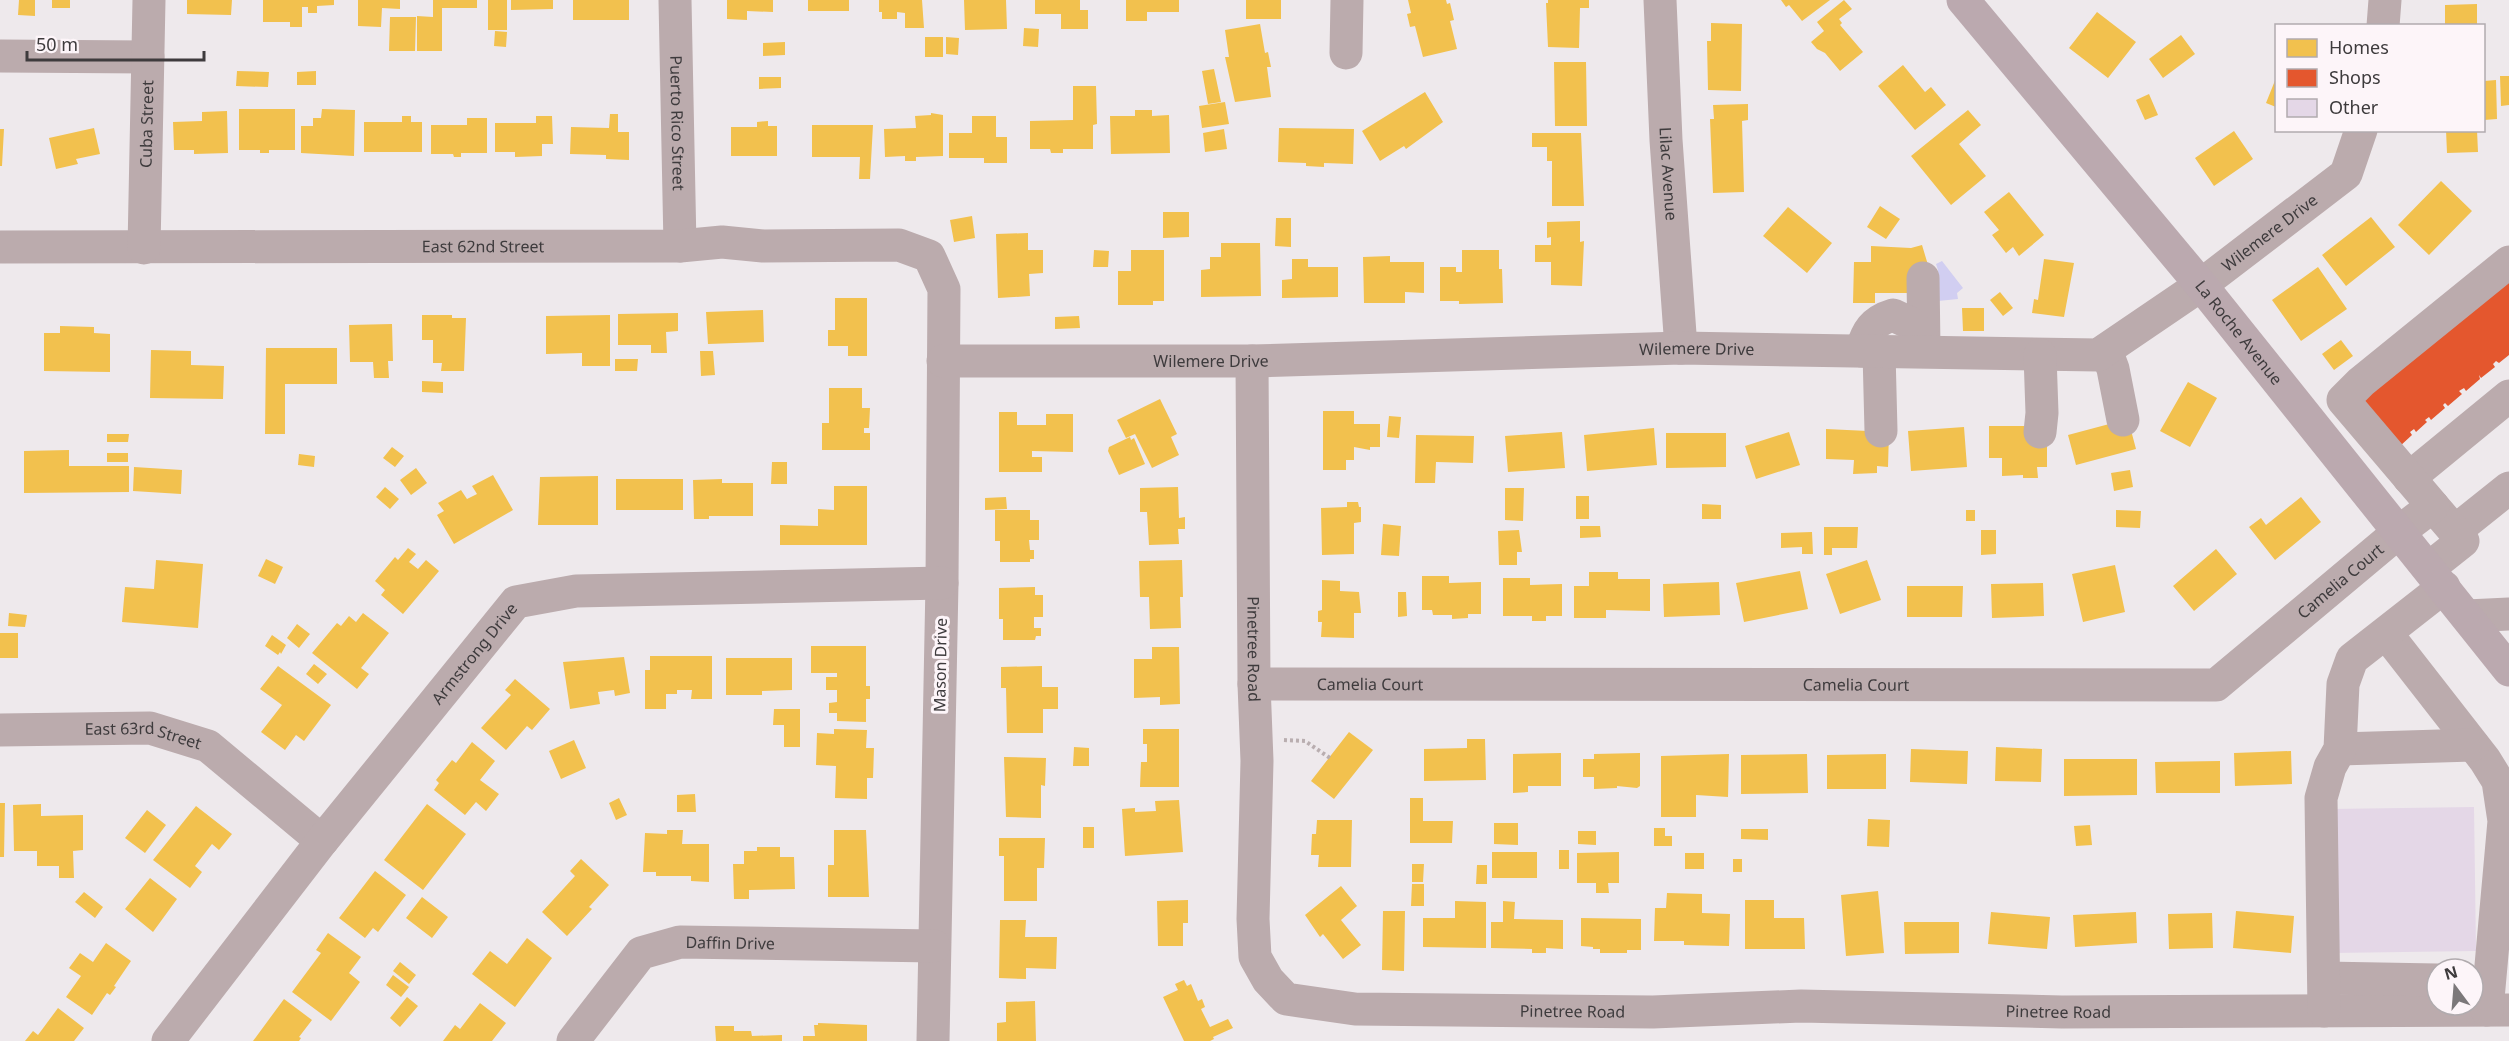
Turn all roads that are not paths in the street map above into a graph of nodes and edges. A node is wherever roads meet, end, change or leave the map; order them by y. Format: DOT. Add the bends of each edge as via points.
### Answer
graph roads {
  1 [pos="149,0"];
  2 [pos="675,0"];
  3 [pos="1347,0"];
  4 [pos="1660,0"];
  5 [pos="1963,0"];
  6 [pos="2385,0"];
  7 [pos="2383,24"];
  8 [pos="1346,53"];
  9 [pos="0,56"];
  10 [pos="148,57"];
  11 [pos="2360,132"];
  12 [pos="680,246"];
  13 [pos="0,247"];
  14 [pos="144,248"];
  15 [pos="2509,262"];
  16 [pos="1923,278"];
  17 [pos="2201,285"];
  18 [pos="944,289"];
  19 [pos="1924,344"];
  20 [pos="1681,348"];
  21 [pos="2106,350"];
  22 [pos="1870,351"];
  23 [pos="2040,354"];
  24 [pos="943,361"];
  25 [pos="1252,361"];
  26 [pos="2509,396"];
  27 [pos="2343,400"];
  28 [pos="2123,420"];
  29 [pos="2314,425"];
  30 [pos="1881,431"];
  31 [pos="2040,432"];
  32 [pos="2409,478"];
  33 [pos="2509,488"];
  34 [pos="2433,506"];
  35 [pos="2400,531"];
  36 [pos="2455,531"];
  37 [pos="2437,578"];
  38 [pos="942,583"];
  39 [pos="2509,614"];
  40 [pos="2467,616"];
  41 [pos="2386,633"];
  42 [pos="2509,670"];
  43 [pos="1254,684"];
  44 [pos="0,730"];
  45 [pos="2473,745"];
  46 [pos="2340,749"];
  47 [pos="322,841"];
  48 [pos="2504,880"];
  49 [pos="934,946"];
  50 [pos="2324,978"];
  51 [pos="2425,980"];
  52 [pos="2490,995"];
  53 [pos="2324,1011"];
  54 [pos="2062,1027"];
  55 [pos="168,1041"];
  56 [pos="573,1041"];
  57 [pos="933,1041"];
  1 -- 10 [label="street, Cuba Street"];
  2 -- 12 [label="street, Puerto Rico Street"];
  3 -- 8 [label="street"];
  4 -- 20 [label="street, Lilac Avenue"];
  5 -- 17 [label="main road, La Roche Avenue"];
  6 -- 7 [label="street"];
  9 -- 10 [label="street"];
  10 -- 14 [label="street, Cuba Street"];
  11 -- 17 [label="street, Wilemere Drive" via="2346,174"];
  12 -- 14 [label="street, East 62nd Street"];
  12 -- 18 [label="street, East 62nd Street" via="722,242 763,246 899,245 929,256"];
  13 -- 14 [label="street, East 62nd Street"];
  15 -- 27 [label="street"];
  16 -- 19 [label="street"];
  17 -- 21 [label="street, Wilemere Drive"];
  17 -- 29 [label="main road, La Roche Avenue"];
  18 -- 24 [label="street, Mason Drive"];
  19 -- 22 [label="street" via="1910,323 1893,315 1879,319 1870,329"];
  19 -- 23 [label="street, Wilemere Drive"];
  20 -- 22 [label="street, Wilemere Drive"];
  20 -- 25 [label="street, Wilemere Drive"];
  21 -- 23 [label="street, Wilemere Drive" via="2098,355"];
  21 -- 28 [label="street"];
  22 -- 30 [label="street"];
  23 -- 31 [label="street"];
  24 -- 25 [label="street, Wilemere Drive"];
  24 -- 38 [label="street, Mason Drive"];
  25 -- 43 [label="street, Pinetree Road"];
  26 -- 32 [label="street"];
  27 -- 29 [label="street"];
  27 -- 32 [label="street"];
  29 -- 35 [label="main road, La Roche Avenue"];
  32 -- 34 [label="street"];
  33 -- 36 [label="street"];
  34 -- 35 [label="street, Camelia Court"];
  34 -- 36 [label="street"];
  35 -- 37 [label="main road, La Roche Avenue"];
  35 -- 43 [label="street, Camelia Court" via="2216,685"];
  36 -- 37 [label="street" via="2463,541"];
  37 -- 40 [label="main road, La Roche Avenue"];
  37 -- 41 [label="street"];
  38 -- 47 [label="street, Armstrong Drive" via="576,591 516,602"];
  38 -- 49 [label="street, Mason Drive"];
  39 -- 40 [label="street"];
  40 -- 42 [label="main road, La Roche Avenue"];
  41 -- 45 [label="street"];
  41 -- 46 [label="street" via="2352,659 2343,684"];
  43 -- 54 [label="street, Pinetree Road" via="1255,957 1268,980 1286,999 1355,1009 1653,1012 1801,1006"];
  44 -- 47 [label="street, East 63rd Street" via="150,728 208,746"];
  45 -- 46 [label="street"];
  45 -- 48 [label="street" via="2498,781 2504,821"];
  46 -- 50 [label="street" via="2321,798"];
  47 -- 55 [label="street, Armstrong Drive"];
  48 -- 52 [label="street"];
  49 -- 56 [label="street, Daffin Drive" via="680,942 641,953"];
  49 -- 57 [label="street, Mason Drive"];
  50 -- 51 [label="street"];
  50 -- 53 [label="street"];
  52 -- 53 [label="street, Pinetree Road"];
  53 -- 54 [label="street, Pinetree Road"];
}
